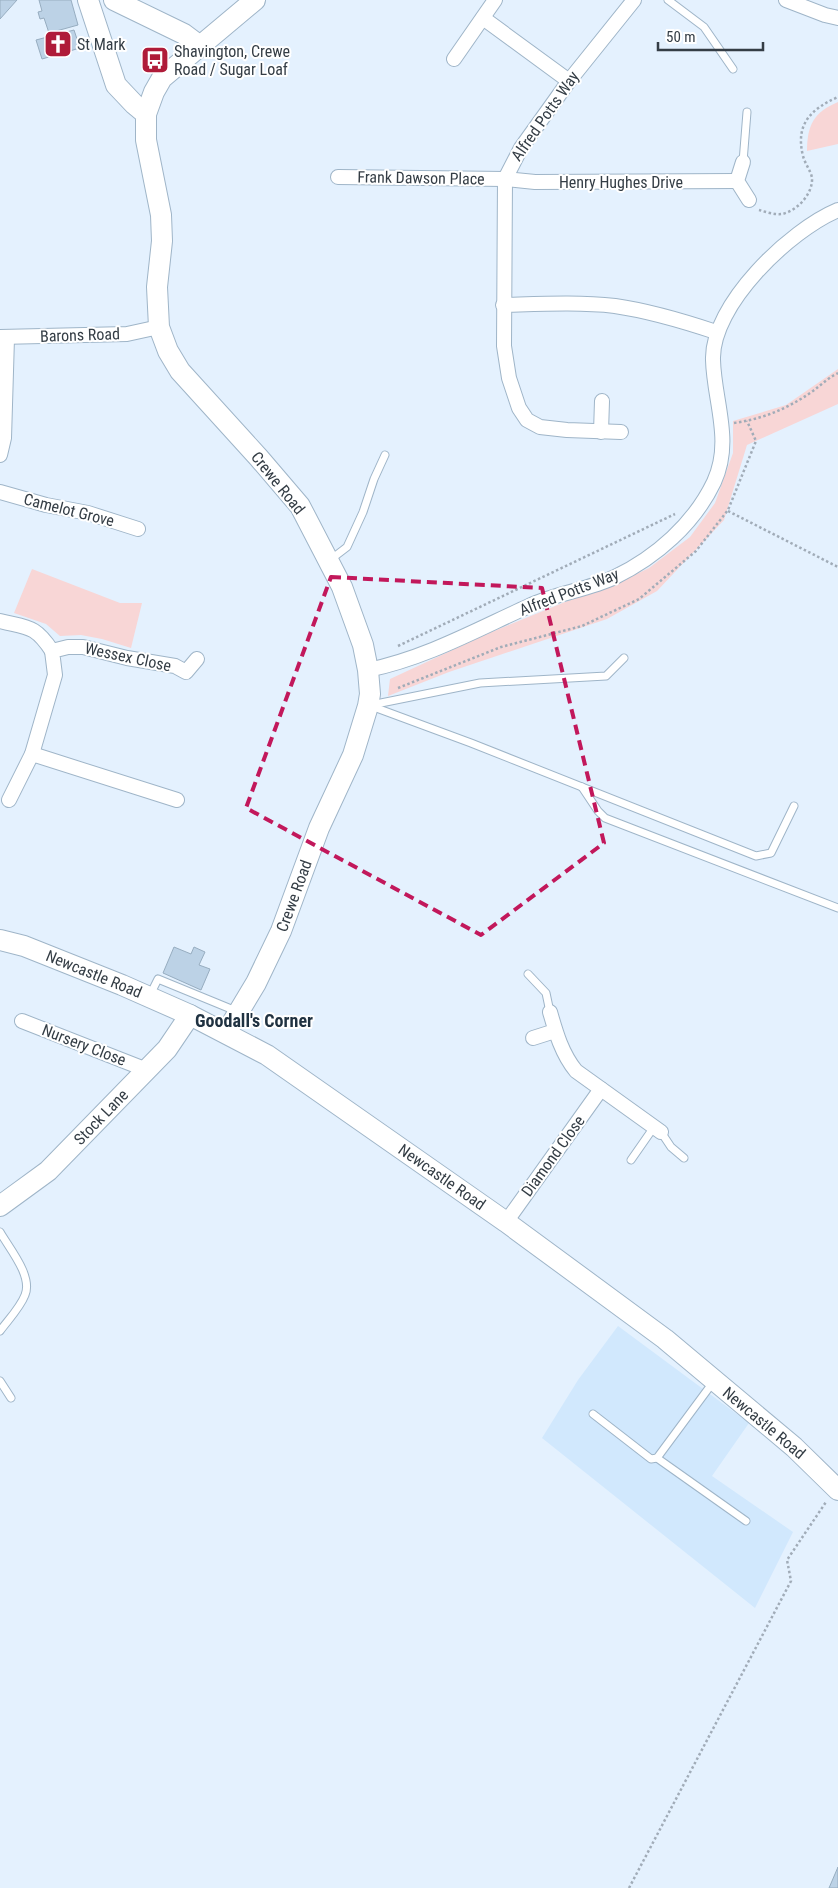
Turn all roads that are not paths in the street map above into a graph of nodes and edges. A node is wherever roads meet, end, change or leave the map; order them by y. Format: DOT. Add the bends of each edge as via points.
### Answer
graph roads {
  1 [pos="88,0"];
  2 [pos="114,0"];
  3 [pos="255,0"];
  4 [pos="495,0"];
  5 [pos="634,0"];
  6 [pos="668,0"];
  7 [pos="786,0"];
  8 [pos="483,18"];
  9 [pos="838,18"];
  10 [pos="200,46"];
  11 [pos="454,59"];
  12 [pos="733,69"];
  13 [pos="569,81"];
  14 [pos="747,112"];
  15 [pos="146,114"];
  16 [pos="743,162"];
  17 [pos="338,177"];
  18 [pos="504,179"];
  19 [pos="737,181"];
  20 [pos="749,200"];
  21 [pos="838,210"];
  22 [pos="504,305"];
  23 [pos="159,327"];
  24 [pos="716,332"];
  25 [pos="4,338"];
  26 [pos="602,401"];
  27 [pos="601,432"];
  28 [pos="621,432"];
  29 [pos="0,455"];
  30 [pos="385,455"];
  31 [pos="0,492"];
  32 [pos="138,529"];
  33 [pos="329,560"];
  34 [pos="0,621"];
  35 [pos="52,650"];
  36 [pos="197,658"];
  37 [pos="624,658"];
  38 [pos="368,670"];
  39 [pos="369,700"];
  40 [pos="32,754"];
  41 [pos="582,787"];
  42 [pos="9,800"];
  43 [pos="177,800"];
  44 [pos="794,806"];
  45 [pos="838,908"];
  46 [pos="0,940"];
  47 [pos="528,974"];
  48 [pos="149,997"];
  49 [pos="239,1012"];
  50 [pos="550,1012"];
  51 [pos="190,1015"];
  52 [pos="22,1021"];
  53 [pos="555,1031"];
  54 [pos="226,1033"];
  55 [pos="534,1038"];
  56 [pos="146,1070"];
  57 [pos="601,1089"];
  58 [pos="657,1130"];
  59 [pos="684,1158"];
  60 [pos="631,1160"];
  61 [pos="0,1206"];
  62 [pos="506,1222"];
  63 [pos="0,1232"];
  64 [pos="0,1331"];
  65 [pos="0,1381"];
  66 [pos="714,1381"];
  67 [pos="11,1398"];
  68 [pos="593,1414"];
  69 [pos="658,1458"];
  70 [pos="837,1489"];
  71 [pos="746,1521"];
  1 -- 15 [label="main road" via="116,85"];
  2 -- 10 [label="main road" via="184,34"];
  3 -- 10 [label="main road, Crewe Road"];
  4 -- 8 [label="street"];
  5 -- 13 [label="street, Alfred Potts Way"];
  6 -- 12 [label="lane" via="704,27"];
  7 -- 9 [label="street"];
  8 -- 11 [label="street"];
  8 -- 13 [label="street"];
  10 -- 15 [label="main road, Crewe Road" via="162,78"];
  13 -- 18 [label="street, Alfred Potts Way" via="521,148"];
  14 -- 16 [label="lane"];
  15 -- 23 [label="main road, Crewe Road" via="146,140 161,214 157,286"];
  16 -- 19 [label="street"];
  17 -- 18 [label="street, Frank Dawson Place"];
  18 -- 19 [label="street, Henry Hughes Drive" via="535,182"];
  18 -- 22 [label="street, Alfred Potts Way"];
  19 -- 20 [label="street"];
  21 -- 24 [label="street, Alfred Potts Way" via="782,246 745,285"];
  22 -- 24 [label="street" via="616,306 668,316"];
  22 -- 27 [label="street, Alfred Potts Way" via="504,346 509,378 519,408 527,420 540,427"];
  23 -- 25 [label="street, Barons Road" via="127,334"];
  23 -- 33 [label="main road, Crewe Road" via="180,371 300,506"];
  24 -- 38 [label="street, Alfred Potts Way" via="713,358 723,424 723,452 714,481 681,529 658,551 614,577 532,604 443,647"];
  25 -- 29 [label="street" via="4,438"];
  26 -- 27 [label="street"];
  27 -- 28 [label="street, Alfred Potts Way"];
  30 -- 33 [label="lane" via="346,547"];
  31 -- 32 [label="street, Camelot Grove" via="88,513"];
  33 -- 38 [label="main road, Crewe Road" via="351,609"];
  34 -- 35 [label="street" via="34,629"];
  35 -- 36 [label="street, Wessex Close" via="83,647 175,666 186,672"];
  35 -- 40 [label="street" via="55,675"];
  37 -- 39 [label="lane" via="606,676 480,683"];
  38 -- 39 [label="main road, Crewe Road"];
  39 -- 41 [label="lane"];
  39 -- 49 [label="main road, Crewe Road" via="353,755 319,828 282,931"];
  40 -- 42 [label="street"];
  40 -- 43 [label="street"];
  41 -- 44 [label="lane" via="756,856 771,853"];
  41 -- 45 [label="lane" via="605,818"];
  46 -- 48 [label="main road, Newcastle Road" via="24,946"];
  47 -- 50 [label="lane" via="546,993"];
  48 -- 49 [label="lane" via="158,979"];
  48 -- 51 [label="main road, Newcastle Road"];
  49 -- 54 [label="main road, Crewe Road"];
  50 -- 53 [label="street"];
  51 -- 54 [label="main road, Newcastle Road"];
  51 -- 56 [label="main road, Stock Lane" via="176,1037"];
  52 -- 56 [label="street, Nursery Close"];
  53 -- 55 [label="street"];
  53 -- 57 [label="street" via="568,1062"];
  54 -- 62 [label="main road, Newcastle Road" via="294,1073"];
  56 -- 61 [label="main road, Stock Lane" via="48,1171"];
  57 -- 58 [label="street"];
  57 -- 62 [label="street, Diamond Close"];
  58 -- 59 [label="lane"];
  58 -- 60 [label="lane"];
  62 -- 66 [label="main road, Newcastle Road" via="665,1339"];
  63 -- 64 [label="lane" via="22,1268 27,1284 25,1296"];
  65 -- 67 [label="lane"];
  66 -- 69 [label="lane"];
  66 -- 70 [label="main road, Newcastle Road" via="794,1447"];
  68 -- 69 [label="lane" via="651,1458"];
  69 -- 71 [label="lane"];
}
